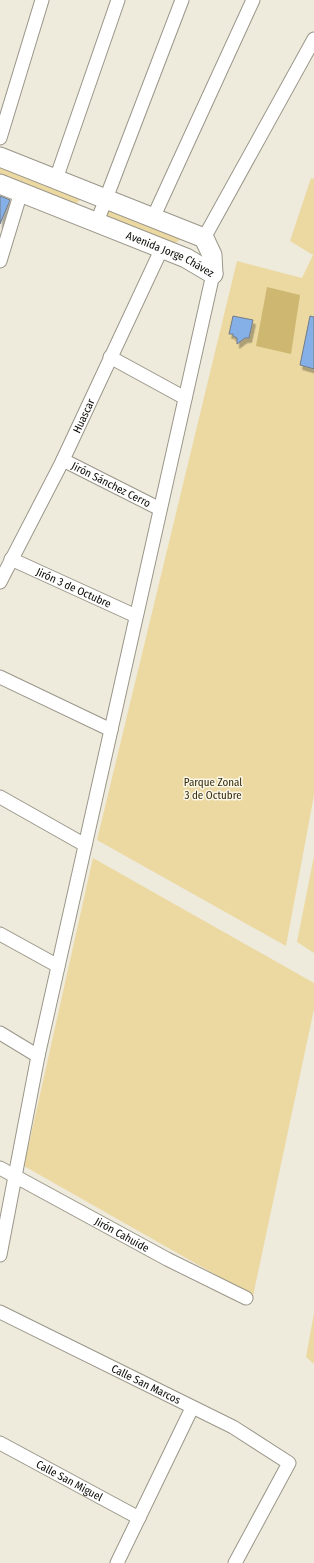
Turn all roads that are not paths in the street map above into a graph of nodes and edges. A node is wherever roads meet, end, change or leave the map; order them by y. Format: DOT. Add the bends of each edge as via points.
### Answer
graph roads {
  1 [pos="42,0"];
  2 [pos="118,0"];
  3 [pos="182,0"];
  4 [pos="253,0"];
  5 [pos="314,39"];
  6 [pos="0,138"];
  7 [pos="0,157"];
  8 [pos="56,179"];
  9 [pos="0,184"];
  10 [pos="21,192"];
  11 [pos="106,199"];
  12 [pos="153,218"];
  13 [pos="97,222"];
  14 [pos="204,238"];
  15 [pos="162,248"];
  16 [pos="0,261"];
  17 [pos="213,274"];
  18 [pos="110,357"];
  19 [pos="185,398"];
  20 [pos="62,460"];
  21 [pos="160,509"];
  22 [pos="11,559"];
  23 [pos="0,582"];
  24 [pos="136,616"];
  25 [pos="0,677"];
  26 [pos="111,730"];
  27 [pos="0,797"];
  28 [pos="85,845"];
  29 [pos="0,934"];
  30 [pos="58,966"];
  31 [pos="0,1033"];
  32 [pos="38,1056"];
  33 [pos="0,1168"];
  34 [pos="14,1176"];
  35 [pos="0,1255"];
  36 [pos="246,1298"];
  37 [pos="0,1312"];
  38 [pos="192,1408"];
  39 [pos="0,1443"];
  40 [pos="139,1518"];
  41 [pos="116,1563"];
  42 [pos="235,1563"];
  1 -- 6 [label="street"];
  2 -- 8 [label="street"];
  3 -- 11 [label="street"];
  4 -- 12 [label="street"];
  5 -- 14 [label="street"];
  7 -- 8 [label="street"];
  8 -- 11 [label="street"];
  9 -- 10 [label="street, Avenida Jorge Chávez"];
  10 -- 13 [label="street, Avenida Jorge Chávez"];
  10 -- 16 [label="street"];
  11 -- 12 [label="street"];
  11 -- 13 [label="street"];
  12 -- 14 [label="street"];
  13 -- 15 [label="street, Avenida Jorge Chávez"];
  14 -- 17 [label="street, Avenida Jorge Chávez" via="212,255"];
  15 -- 17 [label="street, Avenida Jorge Chávez"];
  15 -- 18 [label="street, Huascar"];
  17 -- 19 [label="street"];
  18 -- 19 [label="street"];
  18 -- 20 [label="street, Huascar"];
  19 -- 21 [label="street"];
  20 -- 21 [label="street, Jirón Sánchez Cerro"];
  20 -- 22 [label="street, Huascar"];
  21 -- 24 [label="street"];
  22 -- 23 [label="street, Huascar"];
  22 -- 24 [label="street, Jirón 3 de Octubre"];
  24 -- 26 [label="street"];
  25 -- 26 [label="street"];
  26 -- 28 [label="street"];
  27 -- 28 [label="street"];
  28 -- 30 [label="street"];
  29 -- 30 [label="street"];
  30 -- 32 [label="street"];
  31 -- 32 [label="street"];
  32 -- 34 [label="street"];
  33 -- 34 [label="street, Jirón Cahuide"];
  34 -- 35 [label="street"];
  34 -- 36 [label="street, Jirón Cahuide" via="167,1259"];
  37 -- 38 [label="street, Calle San Marcos"];
  38 -- 40 [label="street"];
  38 -- 42 [label="street, Calle San Marcos" via="233,1427 289,1463"];
  39 -- 40 [label="street, Calle San Miguel"];
  40 -- 41 [label="street"];
}
